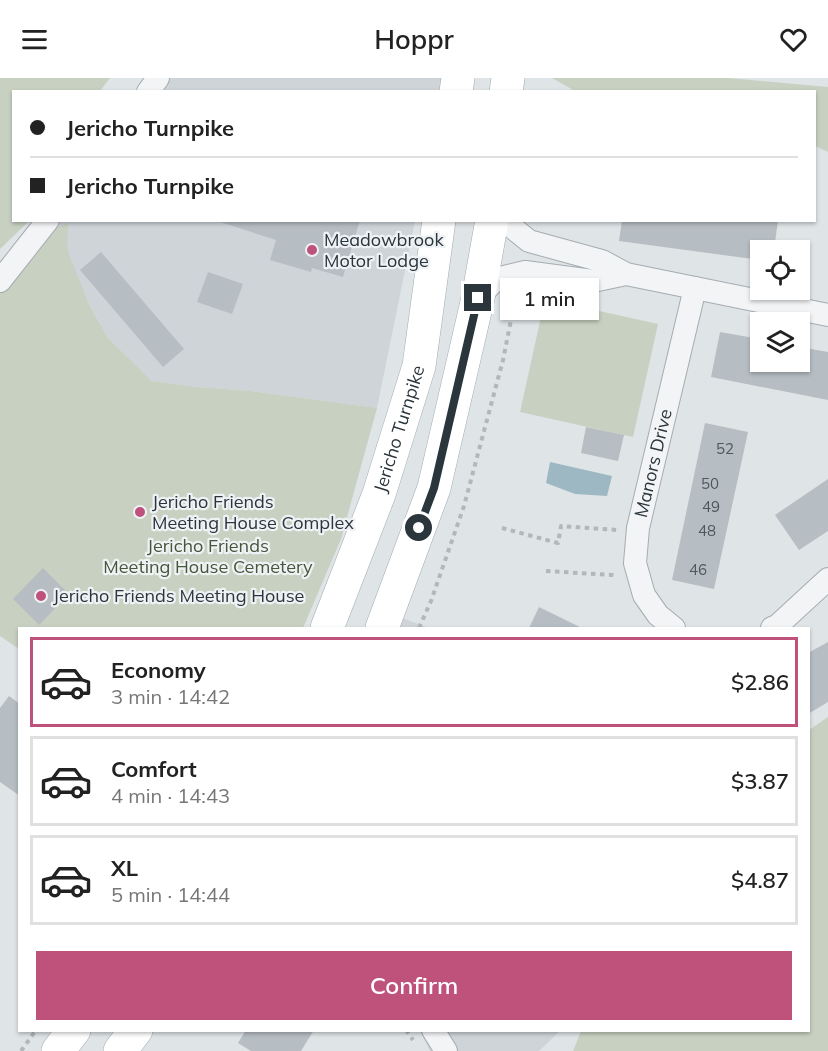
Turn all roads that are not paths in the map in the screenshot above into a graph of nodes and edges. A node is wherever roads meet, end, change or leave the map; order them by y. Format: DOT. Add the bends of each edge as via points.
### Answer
graph roads {
  1 [pos="46,222"];
  2 [pos="439,222"];
  3 [pos="492,222"];
  4 [pos="505,222"];
  5 [pos="626,274"];
  6 [pos="0,281"];
  7 [pos="695,288"];
  8 [pos="478,298"];
  9 [pos="828,315"];
  10 [pos="828,579"];
  11 [pos="327,627"];
  12 [pos="382,627"];
  13 [pos="673,627"];
  14 [pos="774,627"];
  15 [pos="72,1032"];
  16 [pos="134,1032"];
  17 [pos="146,1032"];
  18 [pos="434,1032"];
  19 [pos="58,1051"];
  20 [pos="120,1051"];
  21 [pos="139,1051"];
  22 [pos="446,1051"];
  1 -- 6 [label="street"];
  2 -- 11 [label="main road, Jericho Turnpike" via="419,366 380,494"];
  3 -- 8 [label="main road"];
  4 -- 5 [label="street" via="529,242 602,261"];
  5 -- 7 [label="street"];
  5 -- 8 [label="street" via="593,281 525,272 496,279"];
  7 -- 9 [label="street"];
  7 -- 13 [label="street, Manors Drive" via="638,528 635,563 644,595"];
  8 -- 12 [label="main road" via="434,488"];
  10 -- 14 [label="street"];
  15 -- 19 [label="main road"];
  16 -- 20 [label="main road"];
  17 -- 21 [label="main road"];
  18 -- 22 [label="street"];
}
